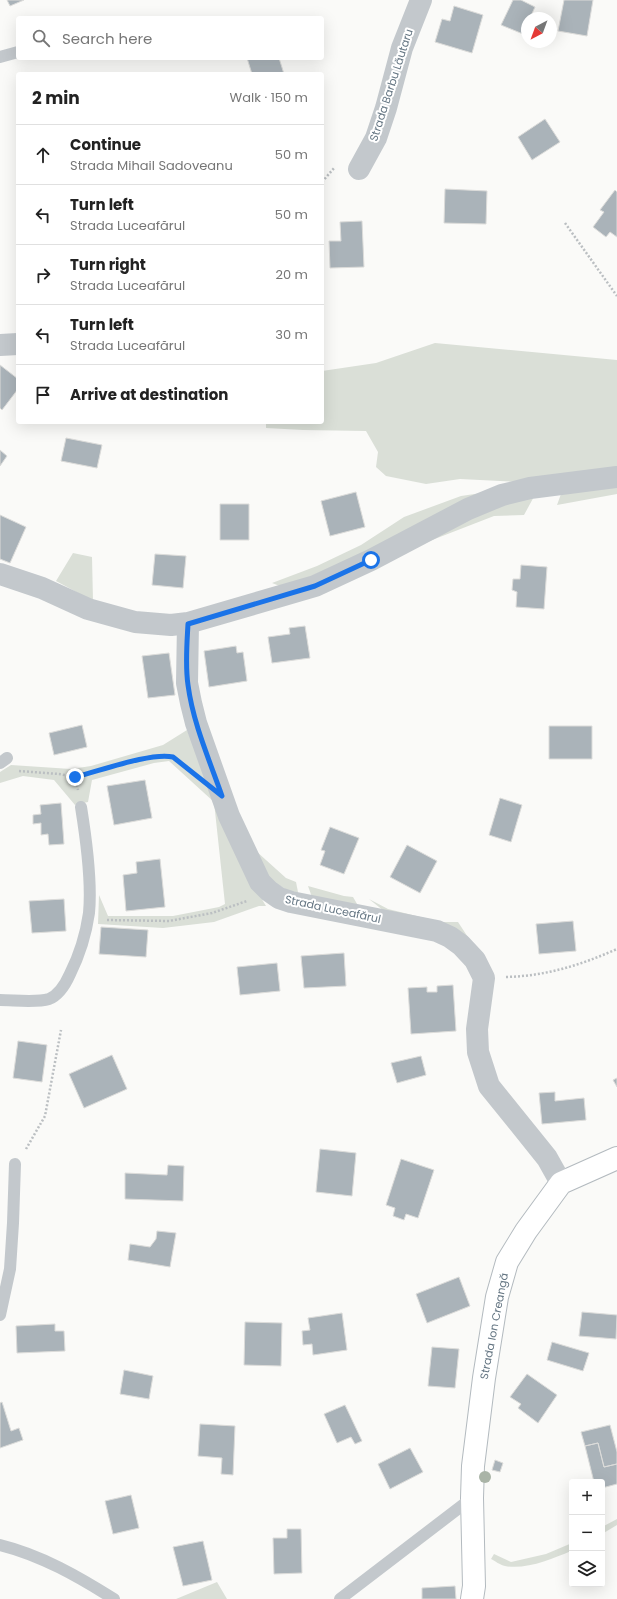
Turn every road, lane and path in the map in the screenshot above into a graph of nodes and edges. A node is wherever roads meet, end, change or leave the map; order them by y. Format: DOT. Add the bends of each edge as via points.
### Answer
graph roads {
  1 [pos="421,0"];
  2 [pos="16,53"];
  3 [pos="0,57"];
  4 [pos="359,169"];
  5 [pos="565,223"];
  6 [pos="617,296"];
  7 [pos="16,344"];
  8 [pos="0,345"];
  9 [pos="617,477"];
  10 [pos="0,574"];
  11 [pos="188,624"];
  12 [pos="185,766"];
  13 [pos="12,772"];
  14 [pos="81,807"];
  15 [pos="269,891"];
  16 [pos="89,913"];
  17 [pos="617,949"];
  18 [pos="484,978"];
  19 [pos="0,1000"];
  20 [pos="61,1030"];
  21 [pos="617,1158"];
  22 [pos="15,1164"];
  23 [pos="561,1183"];
  24 [pos="0,1315"];
  25 [pos="472,1498"];
  26 [pos="0,1545"];
  27 [pos="114,1599"];
  28 [pos="340,1599"];
  29 [pos="472,1599"];
  1 -- 4 [label="street, Strada Barbu Lăutaru" via="402,48 376,138"];
  2 -- 3 [label="lane"];
  5 -- 6 [label="path"];
  7 -- 8 [label="street"];
  9 -- 11 [label="street" via="530,488 502,495 468,509 315,586"];
  10 -- 11 [label="street" via="42,588 88,609 128,620 171,625"];
  11 -- 15 [label="street, Strada Luceafărul" via="187,684 196,723 229,816 254,872"];
  12 -- 13 [label="path" via="173,757 164,755 75,777"];
  14 -- 16 [label="lane" via="89,878"];
  15 -- 16 [label="path" via="212,913 169,921 106,920"];
  15 -- 18 [label="street, Strada Luceafărul" via="291,902 437,932 450,937 475,960"];
  16 -- 19 [label="lane" via="74,966 59,991 49,998 31,1001"];
  17 -- 18 [label="path" via="588,962 553,972"];
  18 -- 23 [label="street" via="477,1029 478,1052 488,1086 547,1158"];
  20 -- 22 [label="path" via="45,1116"];
  21 -- 23 [label="street, Strada Ion Creangă"];
  22 -- 24 [label="lane" via="10,1269"];
  23 -- 25 [label="street, Strada Ion Creangă" via="507,1262 497,1297 473,1466"];
  25 -- 28 [label="lane"];
  25 -- 29 [label="street, Strada Ion Creangă"];
  26 -- 27 [label="lane" via="45,1560"];
}
